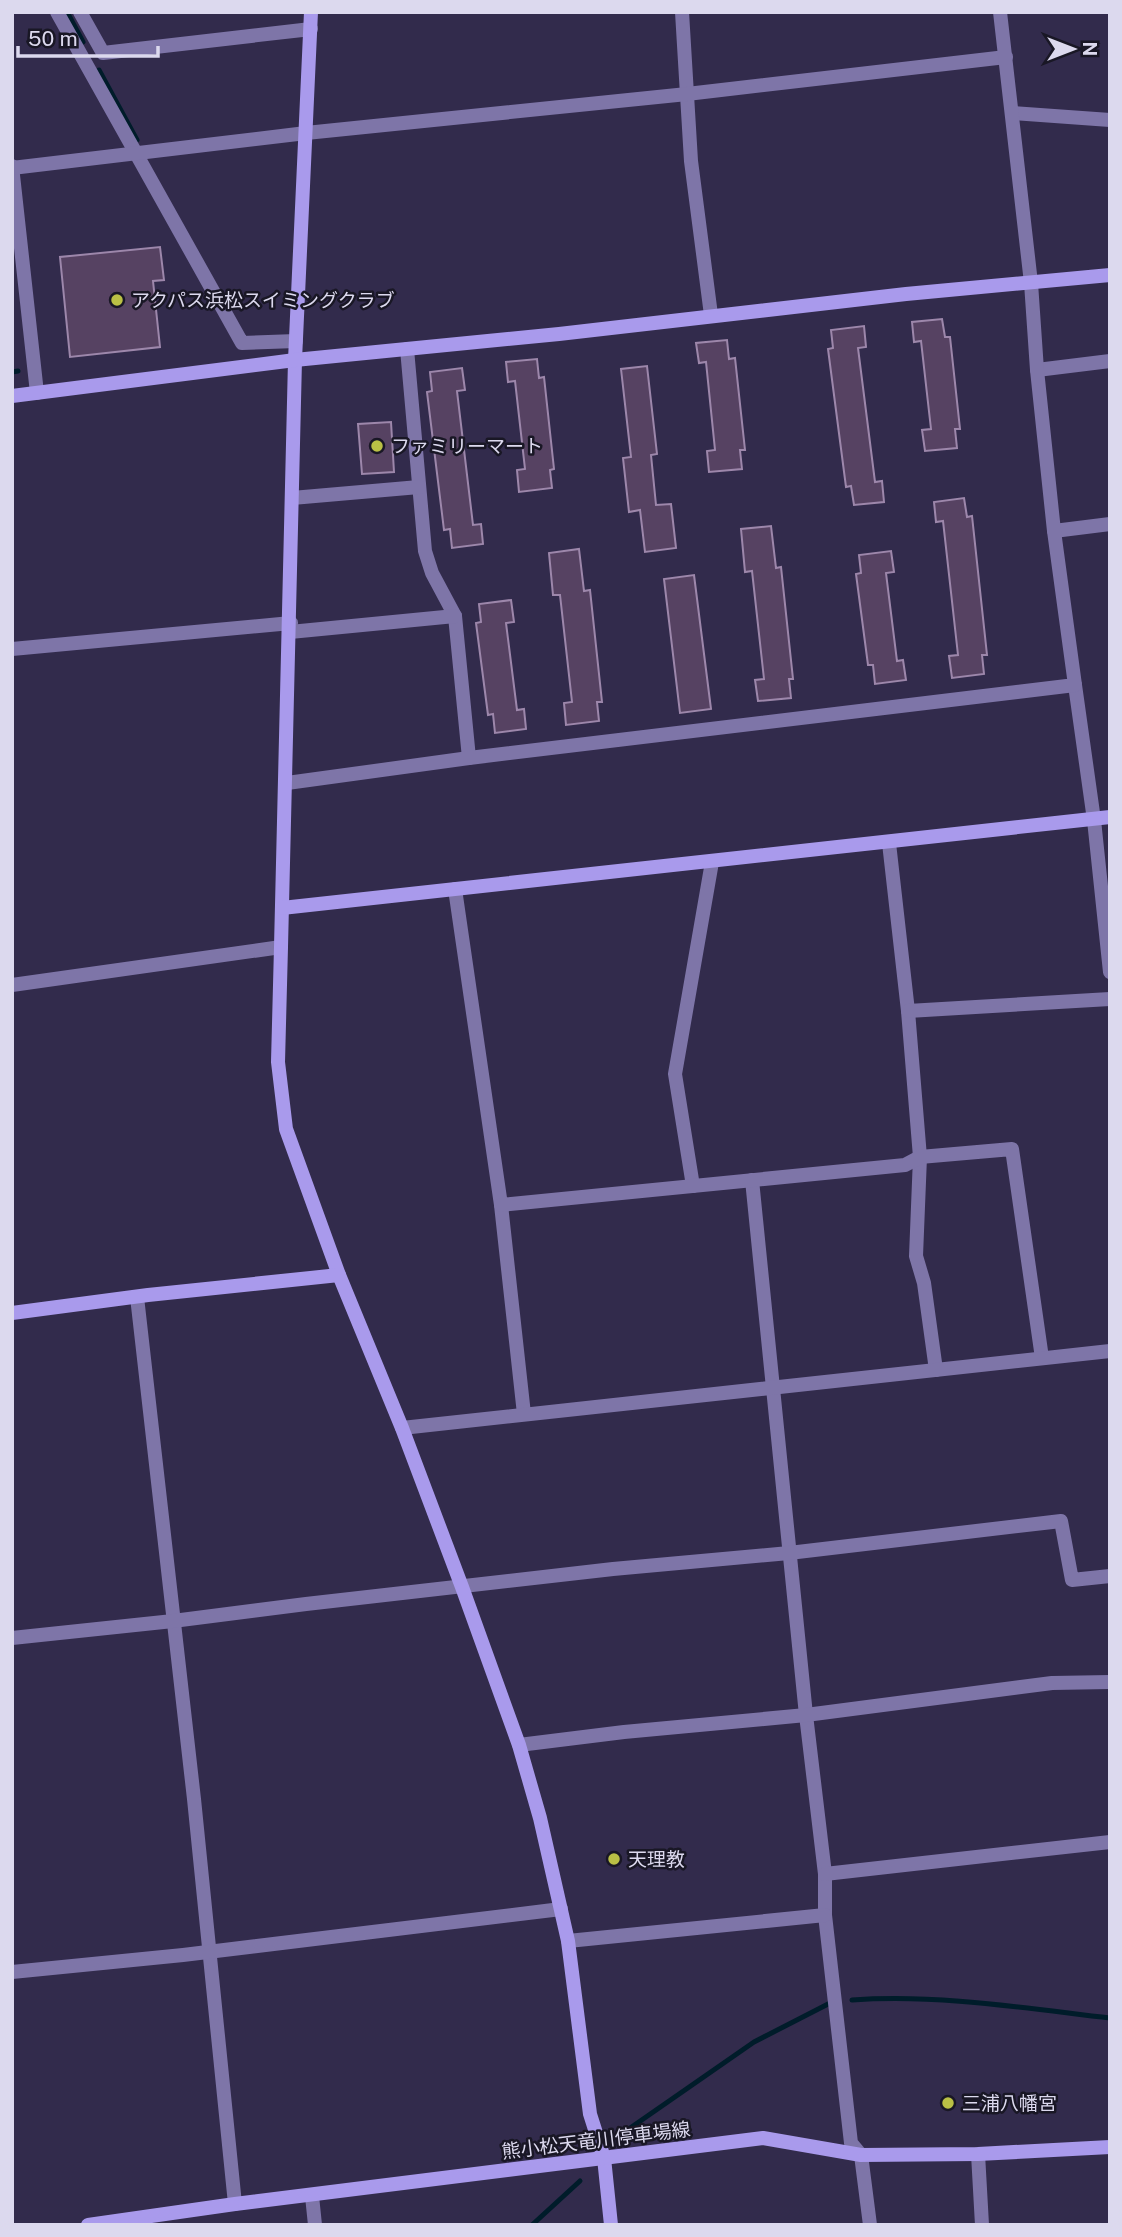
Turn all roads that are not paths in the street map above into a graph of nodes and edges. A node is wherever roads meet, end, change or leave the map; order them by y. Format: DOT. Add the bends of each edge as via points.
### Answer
graph roads {
  1 [pos="57,12"];
  2 [pos="80,12"];
  3 [pos="311,12"];
  4 [pos="682,12"];
  5 [pos="1000,12"];
  6 [pos="310,29"];
  7 [pos="1006,57"];
  8 [pos="687,94"];
  9 [pos="1013,113"];
  10 [pos="1110,120"];
  11 [pos="306,133"];
  12 [pos="135,155"];
  13 [pos="12,167"];
  14 [pos="1110,275"];
  15 [pos="1031,283"];
  16 [pos="711,315"];
  17 [pos="296,341"];
  18 [pos="407,349"];
  19 [pos="295,360"];
  20 [pos="1110,361"];
  21 [pos="1037,370"];
  22 [pos="37,393"];
  23 [pos="12,396"];
  24 [pos="419,487"];
  25 [pos="292,498"];
  26 [pos="1110,524"];
  27 [pos="1054,531"];
  28 [pos="455,616"];
  29 [pos="290,627"];
  30 [pos="12,649"];
  31 [pos="1075,685"];
  32 [pos="469,758"];
  33 [pos="286,783"];
  34 [pos="1110,817"];
  35 [pos="1094,820"];
  36 [pos="889,843"];
  37 [pos="712,862"];
  38 [pos="1104,875"];
  39 [pos="455,889"];
  40 [pos="282,908"];
  41 [pos="281,947"];
  42 [pos="1110,971"];
  43 [pos="12,985"];
  44 [pos="1110,999"];
  45 [pos="908,1012"];
  46 [pos="920,1157"];
  47 [pos="752,1180"];
  48 [pos="693,1186"];
  49 [pos="501,1205"];
  50 [pos="339,1275"];
  51 [pos="137,1297"];
  52 [pos="12,1313"];
  53 [pos="1110,1351"];
  54 [pos="1042,1358"];
  55 [pos="936,1370"];
  56 [pos="772,1389"];
  57 [pos="524,1414"];
  58 [pos="402,1428"];
  59 [pos="789,1553"];
  60 [pos="1110,1576"];
  61 [pos="462,1587"];
  62 [pos="173,1621"];
  63 [pos="12,1638"];
  64 [pos="1110,1682"];
  65 [pos="806,1715"];
  66 [pos="519,1745"];
  67 [pos="1110,1842"];
  68 [pos="825,1874"];
  69 [pos="561,1909"];
  70 [pos="825,1914"];
  71 [pos="568,1941"];
  72 [pos="210,1951"];
  73 [pos="12,1972"];
  74 [pos="1110,2147"];
  75 [pos="978,2154"];
  76 [pos="861,2155"];
  77 [pos="604,2158"];
  78 [pos="312,2196"];
  79 [pos="236,2204"];
  80 [pos="88,2225"];
  81 [pos="315,2225"];
  82 [pos="611,2225"];
  83 [pos="870,2225"];
  84 [pos="982,2225"];
  1 -- 12 [label="street"];
  2 -- 6 [label="street" via="103,53"];
  3 -- 6 [label="street"];
  4 -- 8 [label="street"];
  5 -- 7 [label="street"];
  6 -- 11 [label="street"];
  7 -- 8 [label="street"];
  7 -- 9 [label="street"];
  8 -- 11 [label="street"];
  8 -- 16 [label="street"];
  9 -- 10 [label="street"];
  9 -- 15 [label="street"];
  11 -- 12 [label="street"];
  11 -- 17 [label="street"];
  12 -- 13 [label="street"];
  12 -- 17 [label="street" via="242,344"];
  13 -- 22 [label="street"];
  14 -- 15 [label="street"];
  15 -- 16 [label="street"];
  15 -- 21 [label="street"];
  16 -- 18 [label="street"];
  17 -- 19 [label="street"];
  18 -- 19 [label="street"];
  18 -- 24 [label="street"];
  19 -- 22 [label="street"];
  19 -- 25 [label="street"];
  20 -- 21 [label="street"];
  21 -- 27 [label="street"];
  22 -- 23 [label="street"];
  24 -- 25 [label="street"];
  24 -- 28 [label="street" via="425,551"];
  25 -- 29 [label="street"];
  26 -- 27 [label="street"];
  27 -- 31 [label="street"];
  28 -- 29 [label="street"];
  28 -- 32 [label="street"];
  29 -- 30 [label="street"];
  29 -- 33 [label="street"];
  31 -- 32 [label="street"];
  31 -- 35 [label="street"];
  32 -- 33 [label="street"];
  33 -- 40 [label="street"];
  34 -- 35 [label="street"];
  35 -- 36 [label="street"];
  35 -- 38 [label="street"];
  36 -- 37 [label="street"];
  36 -- 45 [label="street"];
  37 -- 39 [label="street"];
  37 -- 48 [label="street" via="675,1074"];
  38 -- 42 [label="street"];
  39 -- 40 [label="street"];
  39 -- 49 [label="street"];
  40 -- 41 [label="street"];
  41 -- 43 [label="street"];
  41 -- 50 [label="street" via="278,1062 286,1129"];
  44 -- 45 [label="street"];
  45 -- 46 [label="street"];
  46 -- 47 [label="street" via="905,1165"];
  46 -- 54 [label="street" via="1012,1149"];
  46 -- 55 [label="street" via="916,1256"];
  47 -- 48 [label="street"];
  47 -- 56 [label="street"];
  48 -- 49 [label="street"];
  49 -- 57 [label="street"];
  50 -- 51 [label="street"];
  50 -- 58 [label="street"];
  51 -- 52 [label="street"];
  51 -- 62 [label="street"];
  53 -- 54 [label="street"];
  54 -- 55 [label="street"];
  55 -- 56 [label="street"];
  56 -- 57 [label="street"];
  56 -- 59 [label="street"];
  57 -- 58 [label="street"];
  58 -- 61 [label="street"];
  59 -- 60 [label="street" via="1061,1521 1072,1580"];
  59 -- 61 [label="street"];
  59 -- 65 [label="street"];
  61 -- 62 [label="street"];
  61 -- 66 [label="street"];
  62 -- 63 [label="street"];
  62 -- 72 [label="street"];
  64 -- 65 [label="street" via="1052,1683"];
  65 -- 66 [label="street"];
  65 -- 68 [label="street"];
  66 -- 69 [label="street"];
  67 -- 68 [label="street"];
  68 -- 70 [label="street"];
  69 -- 71 [label="street"];
  69 -- 72 [label="street"];
  70 -- 71 [label="street"];
  70 -- 76 [label="street" via="851,2143"];
  71 -- 77 [label="street" via="590,2114"];
  72 -- 73 [label="street"];
  72 -- 79 [label="street"];
  74 -- 75 [label="street, 熊小松天竜川停車場線"];
  75 -- 76 [label="street, 熊小松天竜川停車場線"];
  75 -- 84 [label="street"];
  76 -- 77 [label="street, 熊小松天竜川停車場線" via="763,2138"];
  76 -- 83 [label="street"];
  77 -- 78 [label="street, 熊小松天竜川停車場線"];
  77 -- 82 [label="street"];
  78 -- 79 [label="street, 熊小松天竜川停車場線"];
  78 -- 81 [label="street"];
  79 -- 80 [label="street, 熊小松天竜川停車場線"];
}
